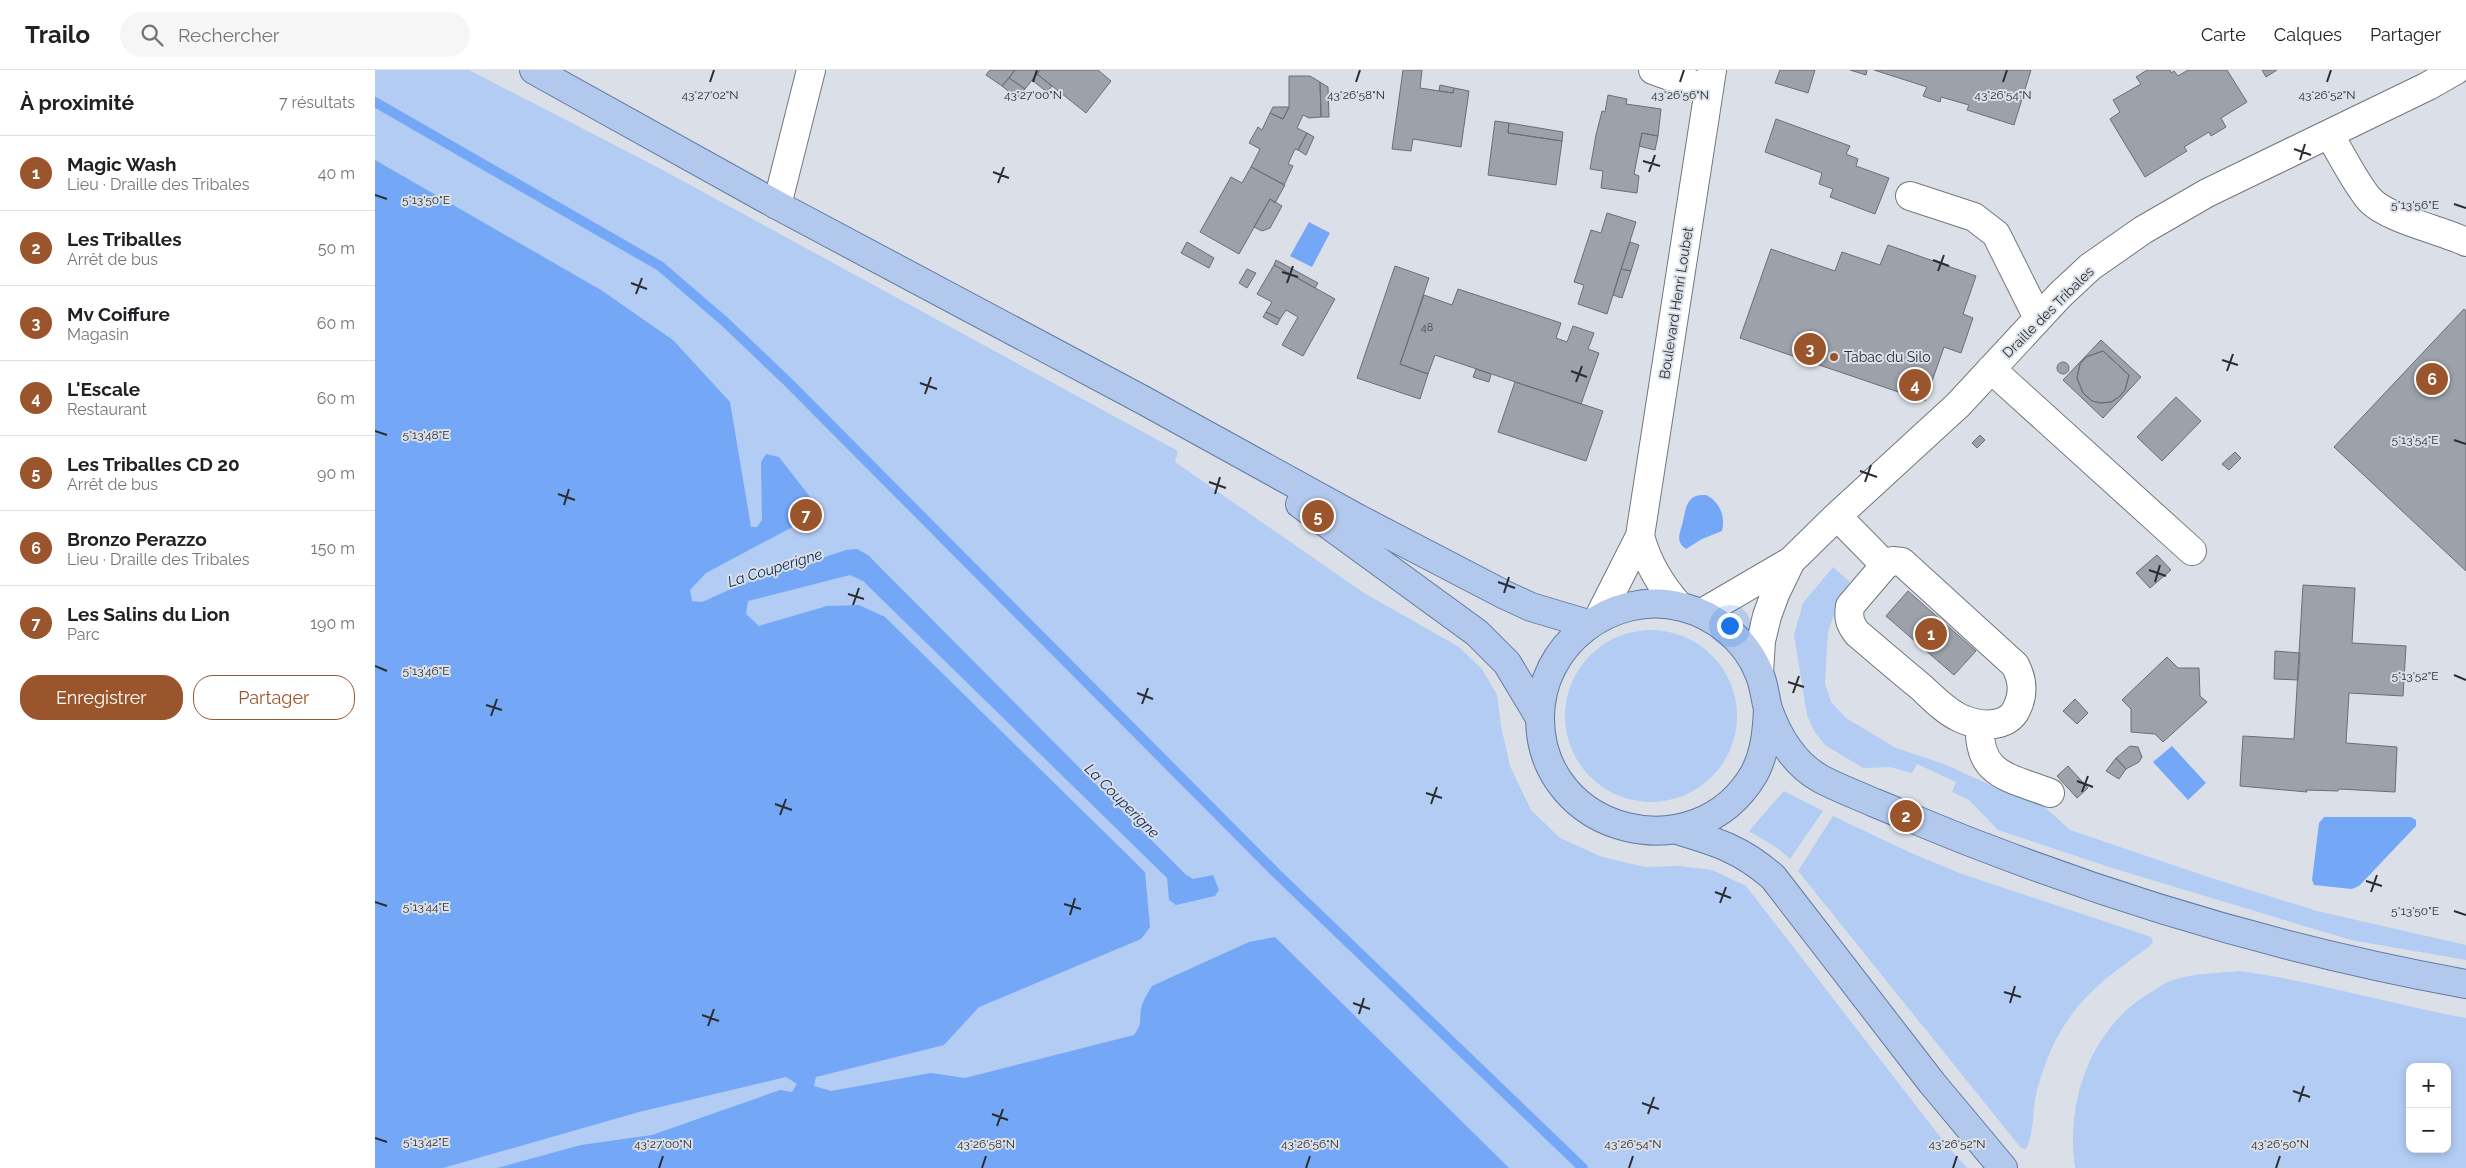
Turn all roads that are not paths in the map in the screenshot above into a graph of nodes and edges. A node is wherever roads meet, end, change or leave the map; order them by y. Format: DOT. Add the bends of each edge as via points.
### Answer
graph roads {
  1 [pos="534,70"];
  2 [pos="1653,70"];
  3 [pos="2457,70"];
  4 [pos="803,73"];
  5 [pos="1711,80"];
  6 [pos="2329,134"];
  7 [pos="1910,196"];
  8 [pos="777,205"];
  9 [pos="2466,242"];
  10 [pos="2038,318"];
  11 [pos="1991,369"];
  12 [pos="1175,418"];
  13 [pos="1837,516"];
  14 [pos="1640,536"];
  15 [pos="2192,551"];
  16 [pos="1791,561"];
  17 [pos="1885,565"];
  18 [pos="1691,610"];
  19 [pos="1593,621"];
  20 [pos="1759,672"];
  21 [pos="1768,709"];
  22 [pos="1540,718"];
  23 [pos="1980,724"];
  24 [pos="2050,793"];
  25 [pos="1677,830"];
  26 [pos="2466,984"];
  27 [pos="2003,1168"];
  1 -- 8 [label="main road"];
  2 -- 5 [label="street"];
  3 -- 6 [label="street, Draille des Tribales"];
  4 -- 8 [label="street"];
  5 -- 14 [label="street, Boulevard Henri Loubet"];
  6 -- 9 [label="street" via="2371,201 2394,216"];
  6 -- 10 [label="street, Draille des Tribales" via="2207,193 2143,230 2090,267"];
  7 -- 10 [label="street" via="1974,217 1996,234"];
  8 -- 12 [label="main road"];
  10 -- 11 [label="street, Draille des Tribales"];
  11 -- 13 [label="street, Draille des Tribales" via="1938,424"];
  11 -- 15 [label="street"];
  12 -- 19 [label="main road" via="1505,595 1531,607"];
  12 -- 22 [label="main road" via="1318,516 1477,633 1507,663"];
  13 -- 16 [label="street, Draille des Tribales"];
  13 -- 17 [label="street"];
  14 -- 18 [label="street, Boulevard Henri Loubet" via="1655,575"];
  14 -- 19 [label="street, Boulevard Henri Loubet"];
  16 -- 18 [label="street, Draille des Tribales"];
  16 -- 20 [label="street, Draille des Tribales" via="1767,616"];
  17 -- 23 [label="street" via="1850,606 1850,624 1949,711"];
  17 -- 23 [label="street" via="1893,561 1902,562 2015,665 2023,688 2015,713 2005,721"];
  18 -- 19 [label="main road" via="1632,605"];
  18 -- 20 [label="main road" via="1725,628 1745,648"];
  19 -- 22 [label="main road" via="1562,650 1546,682"];
  20 -- 21 [label="main road"];
  21 -- 25 [label="main road" via="1766,742 1755,773 1735,799 1715,814"];
  21 -- 26 [label="main road" via="1788,750 1807,770 1939,830 2068,880 2234,932"];
  22 -- 25 [label="main road" via="1545,752 1559,782 1582,807 1611,824 1644,832"];
  23 -- 24 [label="street" via="1979,743 1991,767"];
  25 -- 27 [label="main road" via="1726,845 1773,878 1932,1083"];
}
